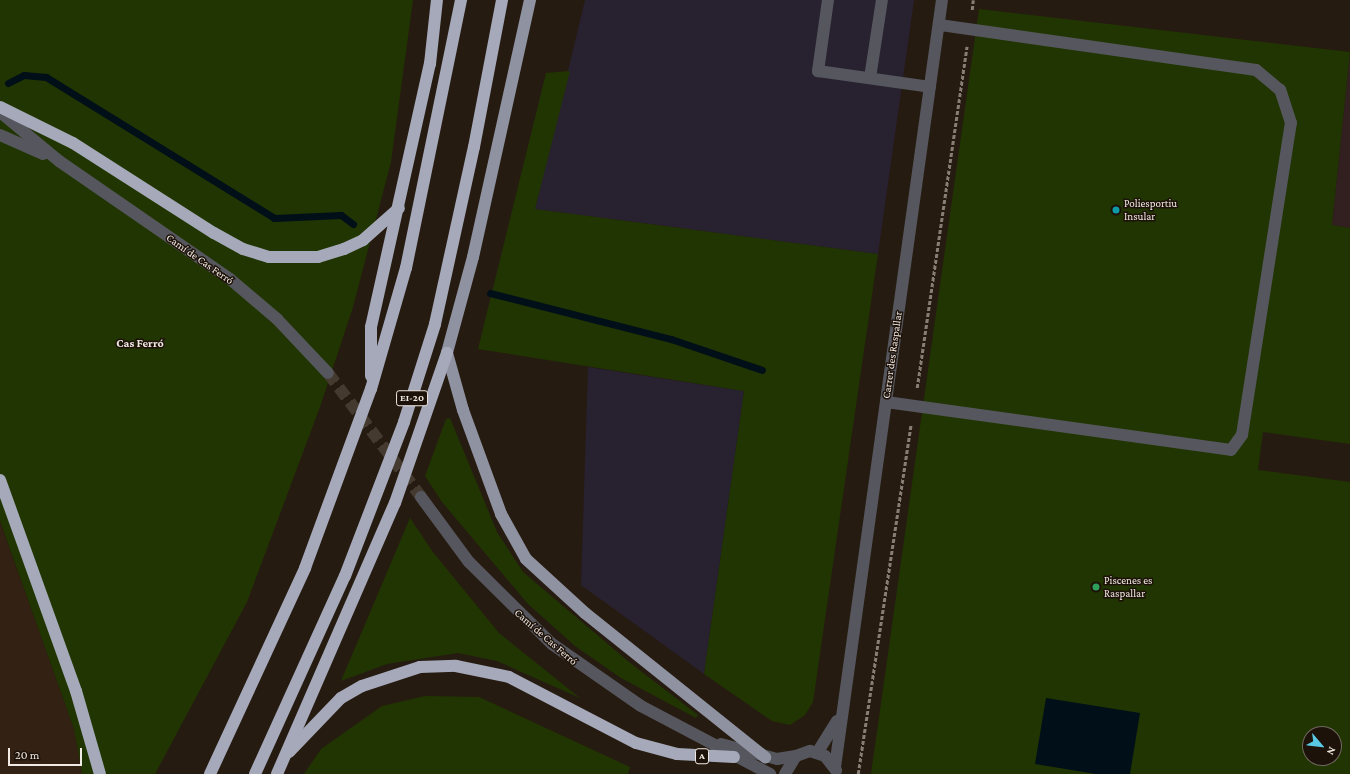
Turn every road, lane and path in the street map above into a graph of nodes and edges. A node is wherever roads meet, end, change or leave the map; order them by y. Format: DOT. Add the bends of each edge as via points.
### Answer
graph roads {
  1 [pos="437,0"];
  2 [pos="461,0"];
  3 [pos="502,0"];
  4 [pos="530,0"];
  5 [pos="828,0"];
  6 [pos="882,0"];
  7 [pos="942,0"];
  8 [pos="939,25"];
  9 [pos="870,78"];
  10 [pos="930,87"];
  11 [pos="0,107"];
  12 [pos="0,112"];
  13 [pos="0,134"];
  14 [pos="59,160"];
  15 [pos="400,208"];
  16 [pos="447,353"];
  17 [pos="328,373"];
  18 [pos="371,389"];
  19 [pos="886,402"];
  20 [pos="0,480"];
  21 [pos="421,497"];
  22 [pos="842,709"];
  23 [pos="704,738"];
  24 [pos="289,752"];
  25 [pos="818,752"];
  26 [pos="796,756"];
  27 [pos="734,757"];
  28 [pos="765,757"];
  29 [pos="836,771"];
  30 [pos="100,774"];
  31 [pos="210,774"];
  32 [pos="255,774"];
  33 [pos="277,774"];
  34 [pos="770,774"];
  35 [pos="785,774"];
  1 -- 15 [label="highway" via="430,64"];
  2 -- 18 [label="highway" via="406,268"];
  3 -- 32 [label="highway, EI-20" via="456,234 426,354 345,576"];
  4 -- 16 [label="main road" via="474,257"];
  5 -- 9 [label="street" via="818,71"];
  6 -- 9 [label="street"];
  7 -- 8 [label="street, Carrer des Raspallar"];
  8 -- 10 [label="street, Carrer des Raspallar"];
  8 -- 19 [label="street" via="1256,70 1280,90 1291,123 1242,435 1231,450"];
  9 -- 10 [label="street"];
  10 -- 19 [label="street, Carrer des Raspallar"];
  11 -- 15 [label="highway" via="73,143 214,233 243,249 269,257 318,257 344,249 363,240"];
  12 -- 14 [label="street, Camí de Cas Ferró"];
  13 -- 14 [label="street, Camí de Cas Ferró"];
  14 -- 17 [label="street, Camí de Cas Ferró" via="230,279 278,318"];
  15 -- 18 [label="highway" via="371,327"];
  16 -- 24 [label="highway" via="395,503"];
  16 -- 28 [label="main road" via="501,514 526,559 585,613"];
  18 -- 31 [label="highway" via="305,568"];
  19 -- 22 [label="street, Carrer des Raspallar"];
  20 -- 30 [label="highway" via="76,691"];
  21 -- 23 [label="street, Camí de Cas Ferró" via="470,562 552,644 608,686"];
  22 -- 25 [label="street" via="829,738"];
  22 -- 29 [label="street"];
  23 -- 27 [label="street, Camí de Cas Ferró"];
  23 -- 28 [label="street, Camí de Cas Ferró"];
  24 -- 27 [label="highway, A" via="341,698 362,686 420,667 456,666 509,677 604,728 662,750"];
  24 -- 33 [label="highway"];
  25 -- 26 [label="street, Camí de Cas Ferró"];
  25 -- 29 [label="street"];
  26 -- 28 [label="street, Camí de Cas Ferró"];
  26 -- 35 [label="street"];
  27 -- 34 [label="street, Camí de Cas Ferró"];
}
